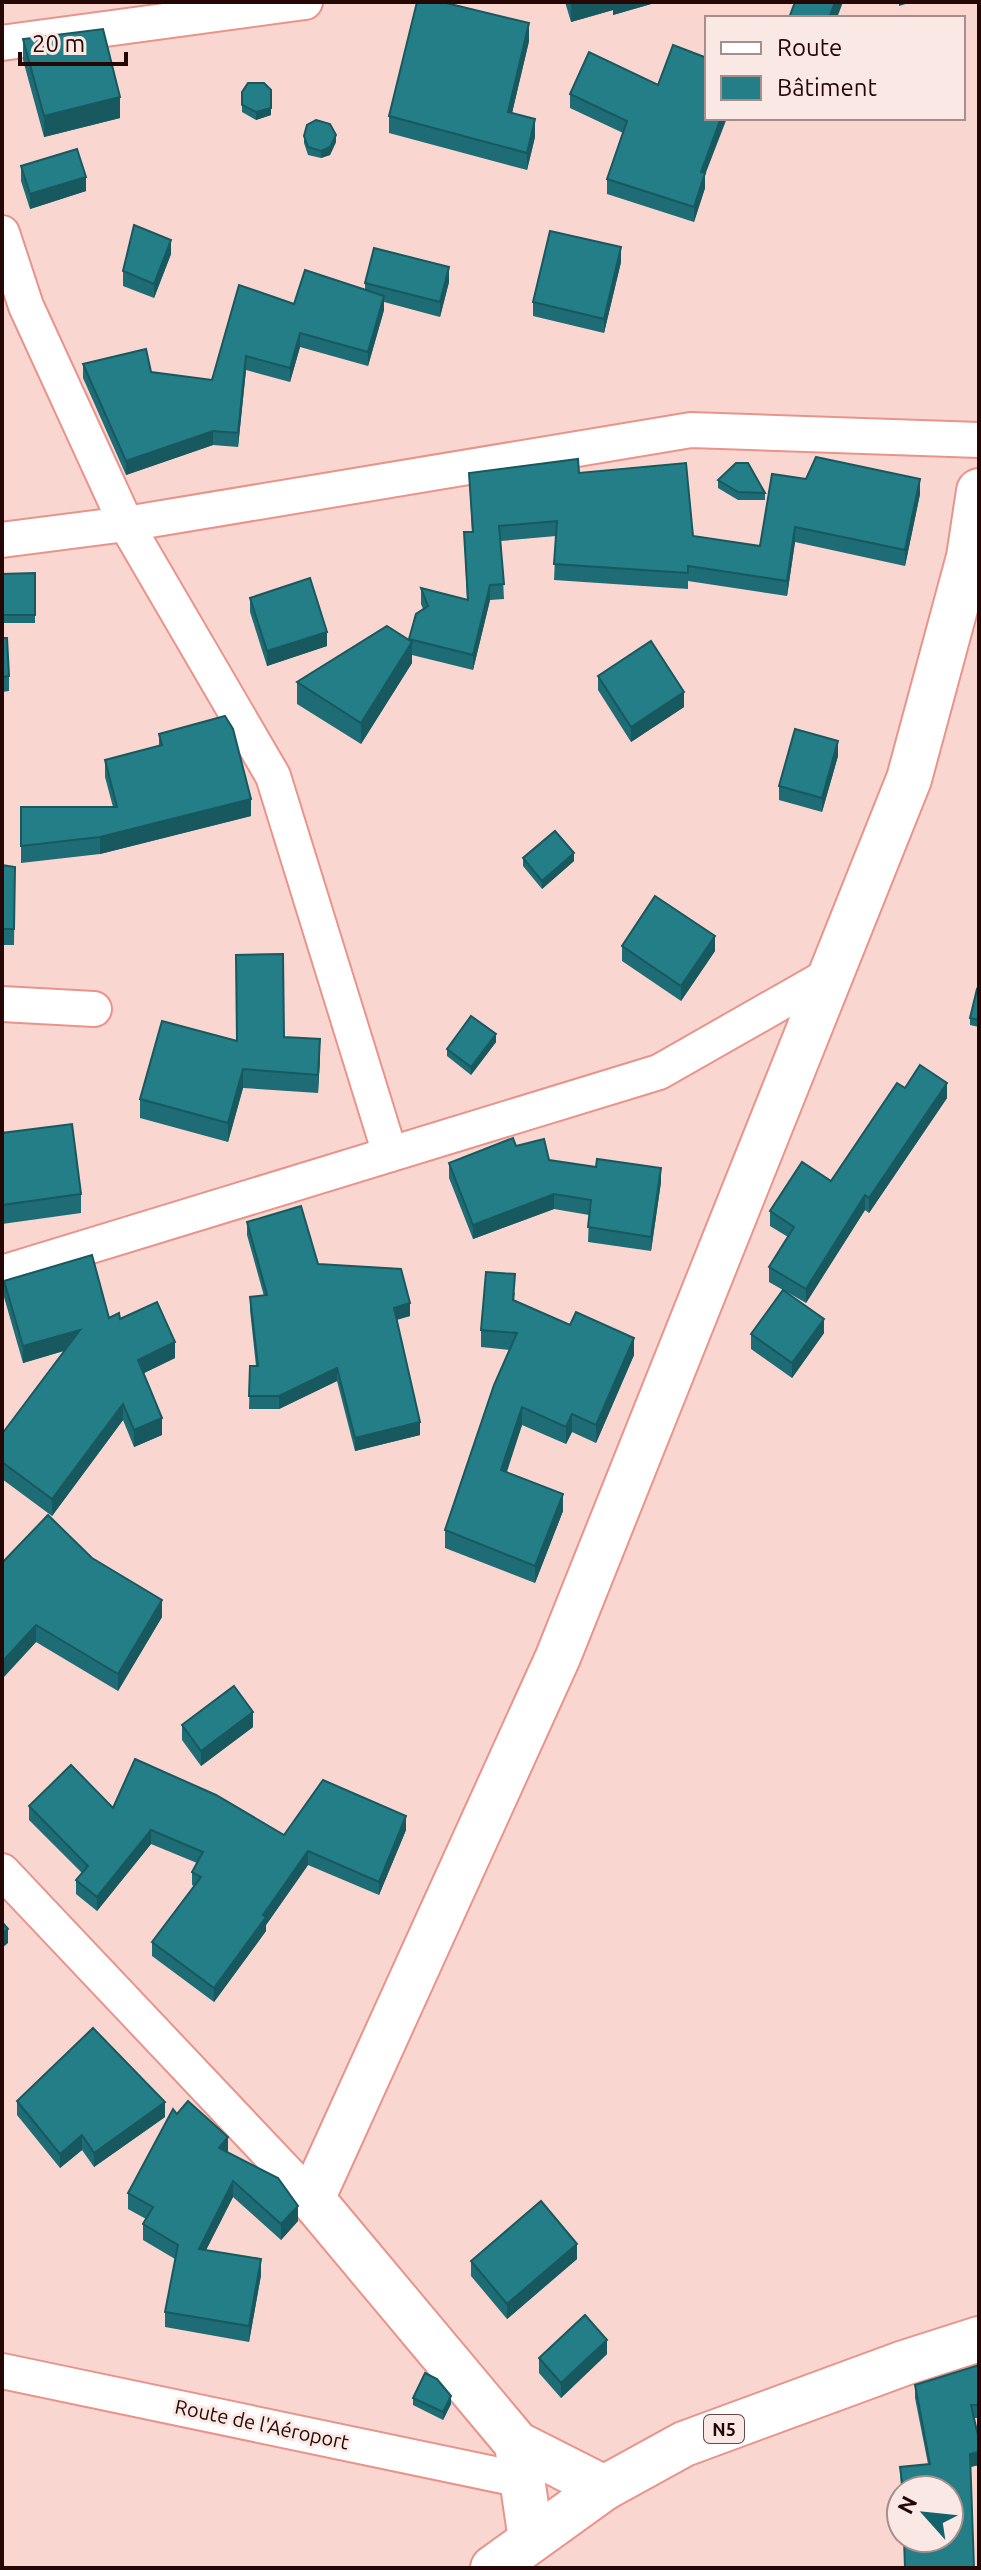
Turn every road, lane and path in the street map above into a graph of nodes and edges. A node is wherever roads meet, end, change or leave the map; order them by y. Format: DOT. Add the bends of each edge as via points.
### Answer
graph roads {
  1 [pos="305,2"];
  2 [pos="2,43"];
  3 [pos="2,233"];
  4 [pos="979,440"];
  5 [pos="979,491"];
  6 [pos="126,524"];
  7 [pos="2,540"];
  8 [pos="831,974"];
  9 [pos="2,1004"];
  10 [pos="94,1009"];
  11 [pos="390,1154"];
  12 [pos="2,1273"];
  13 [pos="2,1871"];
  14 [pos="312,2199"];
  15 [pos="979,2339"];
  16 [pos="2,2371"];
  17 [pos="520,2462"];
  18 [pos="604,2488"];
  19 [pos="531,2540"];
  20 [pos="493,2568"];
  1 -- 2 [label="street"];
  3 -- 6 [label="street" via="26,306"];
  4 -- 6 [label="street" via="691,430"];
  5 -- 8 [label="main road" via="969,557 909,779"];
  6 -- 7 [label="street"];
  6 -- 11 [label="street" via="273,776"];
  8 -- 11 [label="street" via="659,1072"];
  8 -- 14 [label="main road" via="558,1657"];
  9 -- 10 [label="street"];
  11 -- 12 [label="street"];
  13 -- 14 [label="street"];
  14 -- 17 [label="main road"];
  15 -- 18 [label="main road, N5" via="684,2444"];
  16 -- 17 [label="street, Route de l'Aéroport"];
  17 -- 18 [label="main road"];
  17 -- 19 [label="main road"];
  18 -- 19 [label="main road, N5"];
  19 -- 20 [label="main road, N5"];
}
